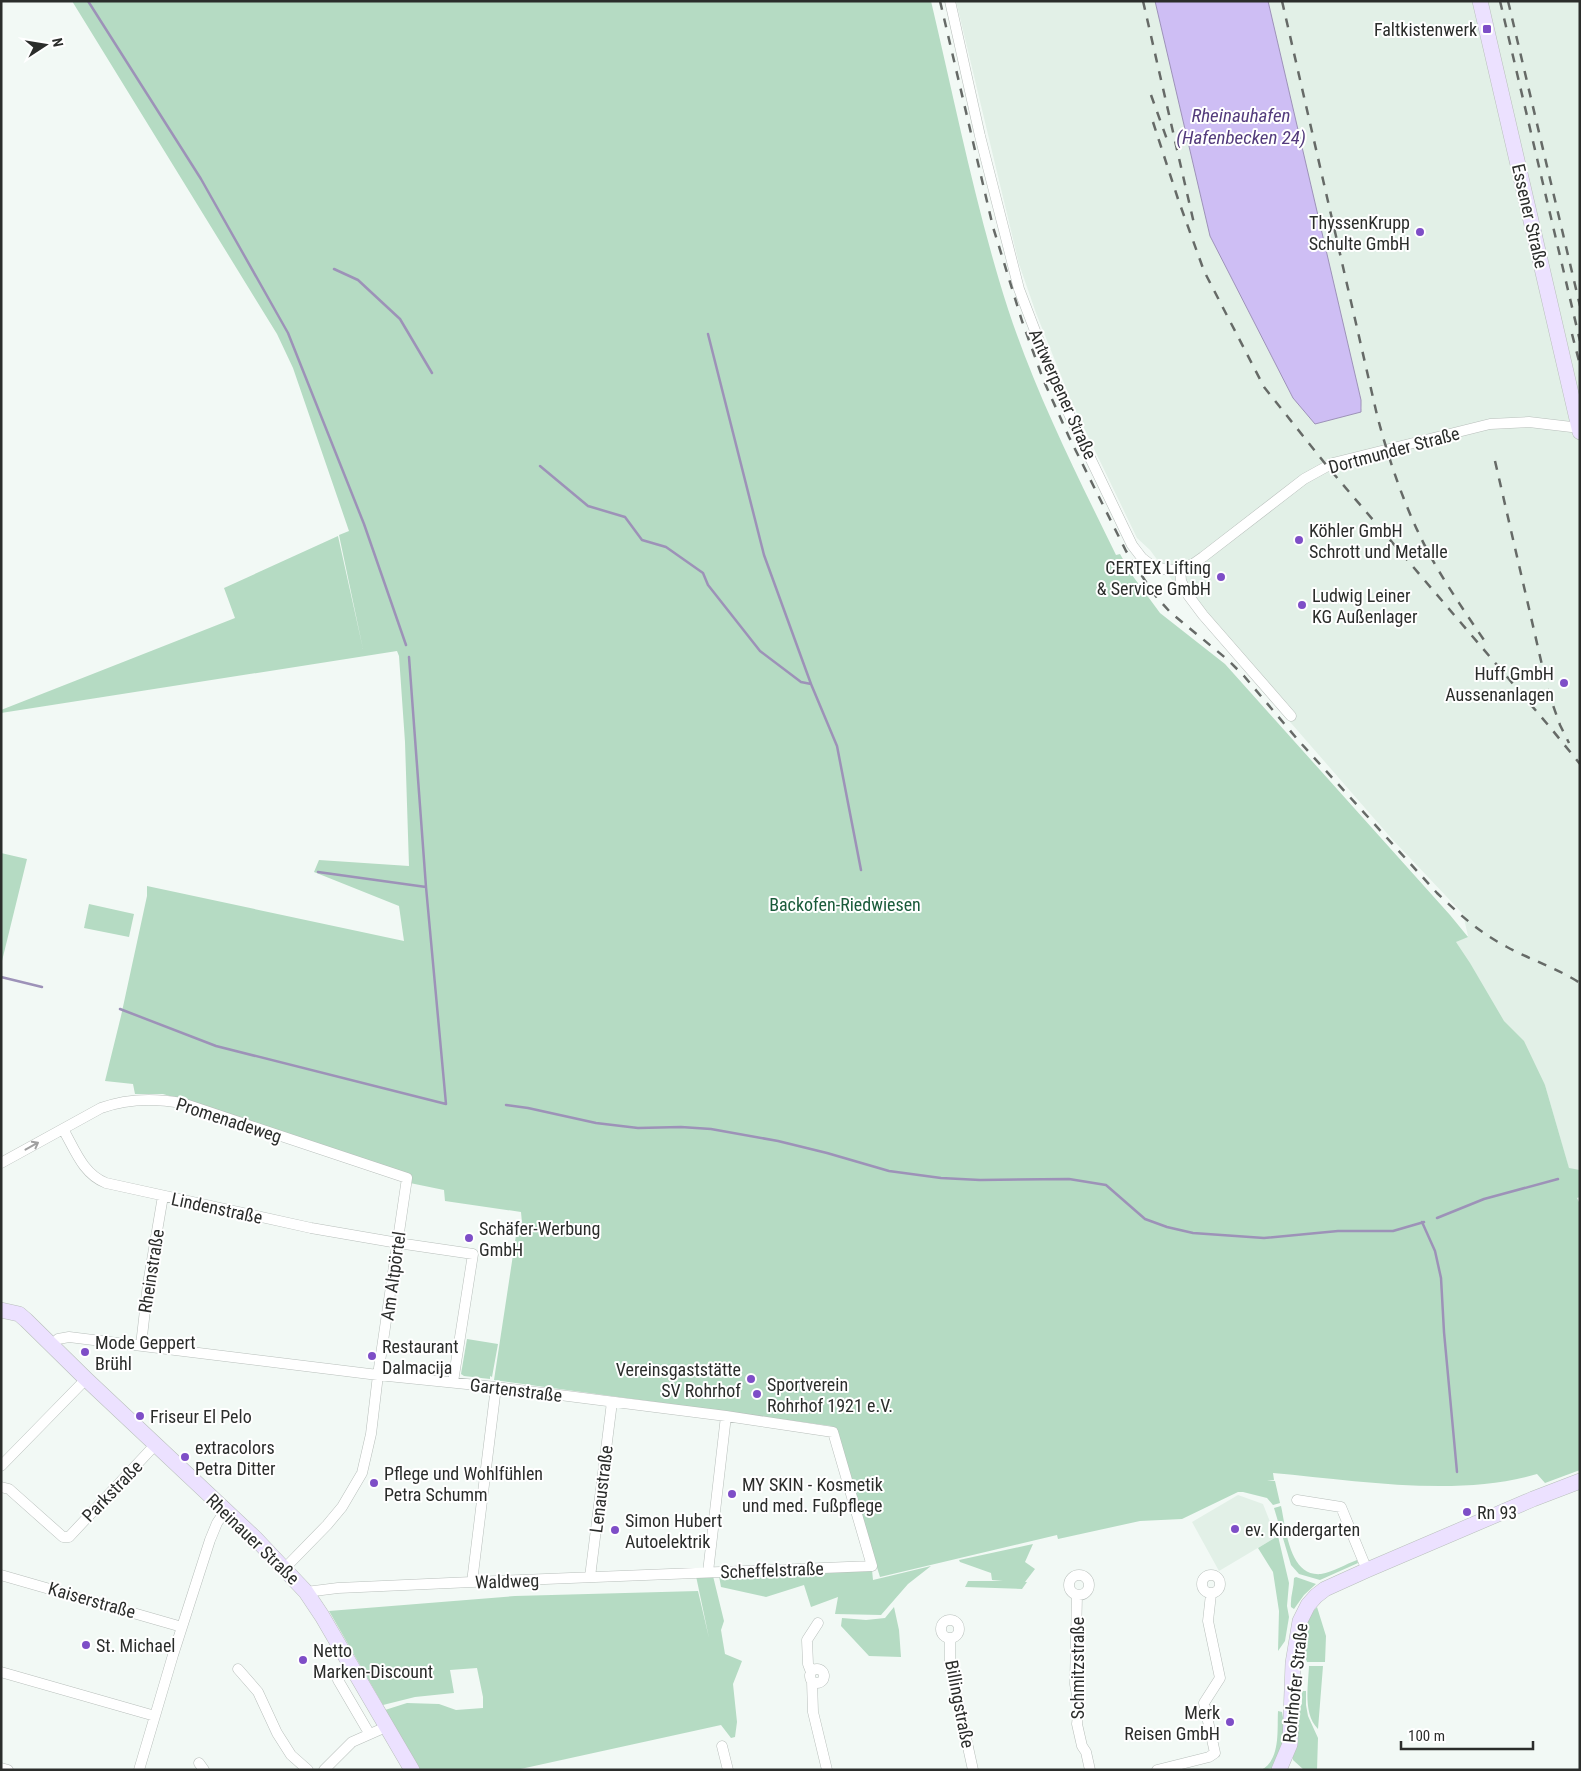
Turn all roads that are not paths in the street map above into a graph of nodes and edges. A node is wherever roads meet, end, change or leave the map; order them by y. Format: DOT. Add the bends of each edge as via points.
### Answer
graph roads {
  1 [pos="950,1"];
  2 [pos="1480,1"];
  3 [pos="1579,429"];
  4 [pos="1180,569"];
  5 [pos="1291,716"];
  6 [pos="63,1129"];
  7 [pos="1,1163"];
  8 [pos="407,1178"];
  9 [pos="163,1196"];
  10 [pos="398,1243"];
  11 [pos="1,1310"];
  12 [pos="52,1345"];
  13 [pos="141,1345"];
  14 [pos="378,1375"];
  15 [pos="86,1379"];
  16 [pos="452,1382"];
  17 [pos="496,1387"];
  18 [pos="612,1402"];
  19 [pos="726,1416"];
  20 [pos="155,1445"];
  21 [pos="1,1466"];
  22 [pos="1580,1481"];
  23 [pos="1,1487"];
  24 [pos="1297,1500"];
  25 [pos="225,1512"];
  26 [pos="872,1566"];
  27 [pos="284,1569"];
  28 [pos="1367,1570"];
  29 [pos="708,1572"];
  30 [pos="1,1575"];
  31 [pos="590,1577"];
  32 [pos="472,1582"];
  33 [pos="306,1592"];
  34 [pos="1211,1594"];
  35 [pos="1077,1595"];
  36 [pos="818,1622"];
  37 [pos="182,1627"];
  38 [pos="950,1638"];
  39 [pos="238,1668"];
  40 [pos="1,1672"];
  41 [pos="338,1680"];
  42 [pos="155,1716"];
  43 [pos="386,1727"];
  44 [pos="369,1733"];
  45 [pos="722,1746"];
  46 [pos="1,1768"];
  47 [pos="8,1770"];
  48 [pos="139,1770"];
  49 [pos="308,1770"];
  50 [pos="324,1770"];
  51 [pos="412,1770"];
  52 [pos="728,1770"];
  53 [pos="827,1770"];
  54 [pos="973,1770"];
  55 [pos="1090,1770"];
  56 [pos="1157,1770"];
  57 [pos="1279,1770"];
  1 -- 4 [label="street, Antwerpener Straße" via="1019,289 1042,350 1132,545 1152,565 1167,570"];
  2 -- 3 [label="street, Essener Straße"];
  3 -- 4 [label="street, Dortmunder Straße" via="1529,422 1490,424 1333,463 1304,479 1203,557"];
  4 -- 5 [label="street" via="1181,581 1203,615"];
  7 -- 6 [label="street, Promenadeweg, one-way"];
  6 -- 8 [label="street, Promenadeweg" via="112,1104 159,1099 182,1103"];
  6 -- 9 [label="street, Lindenstraße" via="87,1172 96,1179"];
  8 -- 10 [label="street, Am Altpörtel"];
  9 -- 10 [label="street, Lindenstraße"];
  9 -- 13 [label="street, Rheinstraße"];
  10 -- 14 [label="street, Am Altpörtel"];
  10 -- 16 [label="street, Lindenstraße" via="473,1254"];
  11 -- 12 [label="street, Rheinauer Straße" via="21,1316"];
  12 -- 13 [label="street, Gartenstraße" via="58,1339 69,1337"];
  12 -- 15 [label="street, Rheinauer Straße"];
  13 -- 14 [label="street, Gartenstraße"];
  14 -- 16 [label="street, Gartenstraße"];
  14 -- 27 [label="street, Am Altpörtel" via="371,1434 362,1473 342,1507"];
  15 -- 20 [label="street, Rheinauer Straße"];
  15 -- 21 [label="street"];
  16 -- 17 [label="street, Gartenstraße"];
  17 -- 18 [label="street, Gartenstraße"];
  17 -- 32 [label="street"];
  18 -- 19 [label="street, Gartenstraße"];
  18 -- 31 [label="street, Lenaustraße"];
  19 -- 26 [label="street, Gartenstraße" via="833,1432"];
  19 -- 29 [label="street, Scheffelstraße"];
  20 -- 23 [label="street, Parkstraße" via="69,1536 63,1538 9,1489"];
  20 -- 25 [label="street, Rheinauer Straße"];
  22 -- 28 [label="street, Rohrhofer Straße"];
  24 -- 28 [label="street" via="1341,1507"];
  25 -- 27 [label="street, Rheinauer Straße"];
  25 -- 37 [label="street" via="210,1540"];
  26 -- 29 [label="street, Scheffelstraße"];
  27 -- 33 [label="street, Rheinauer Straße"];
  28 -- 57 [label="street, Rohrhofer Straße" via="1325,1589 1301,1615 1293,1663 1290,1744"];
  29 -- 31 [label="street, Waldweg"];
  30 -- 37 [label="street, Kaiserstraße"];
  31 -- 32 [label="street, Waldweg"];
  32 -- 33 [label="street, Waldweg"];
  33 -- 43 [label="street, Rheinauer Straße"];
  34 -- 56 [label="street" via="1208,1621 1220,1678 1204,1703 1215,1753"];
  35 -- 55 [label="street, Schmitzstraße" via="1074,1684 1079,1706 1076,1724"];
  36 -- 53 [label="street" via="807,1640 808,1664 812,1677 813,1712"];
  37 -- 42 [label="street"];
  38 -- 54 [label="street, Billingstraße" via="950,1665"];
  39 -- 49 [label="street" via="258,1692 291,1756"];
  40 -- 42 [label="street"];
  41 -- 44 [label="street"];
  42 -- 48 [label="street"];
  43 -- 44 [label="street"];
  43 -- 51 [label="street, Rheinauer Straße"];
  44 -- 50 [label="street" via="352,1742"];
  45 -- 52 [label="street"];
  46 -- 47 [label="street"];
}
